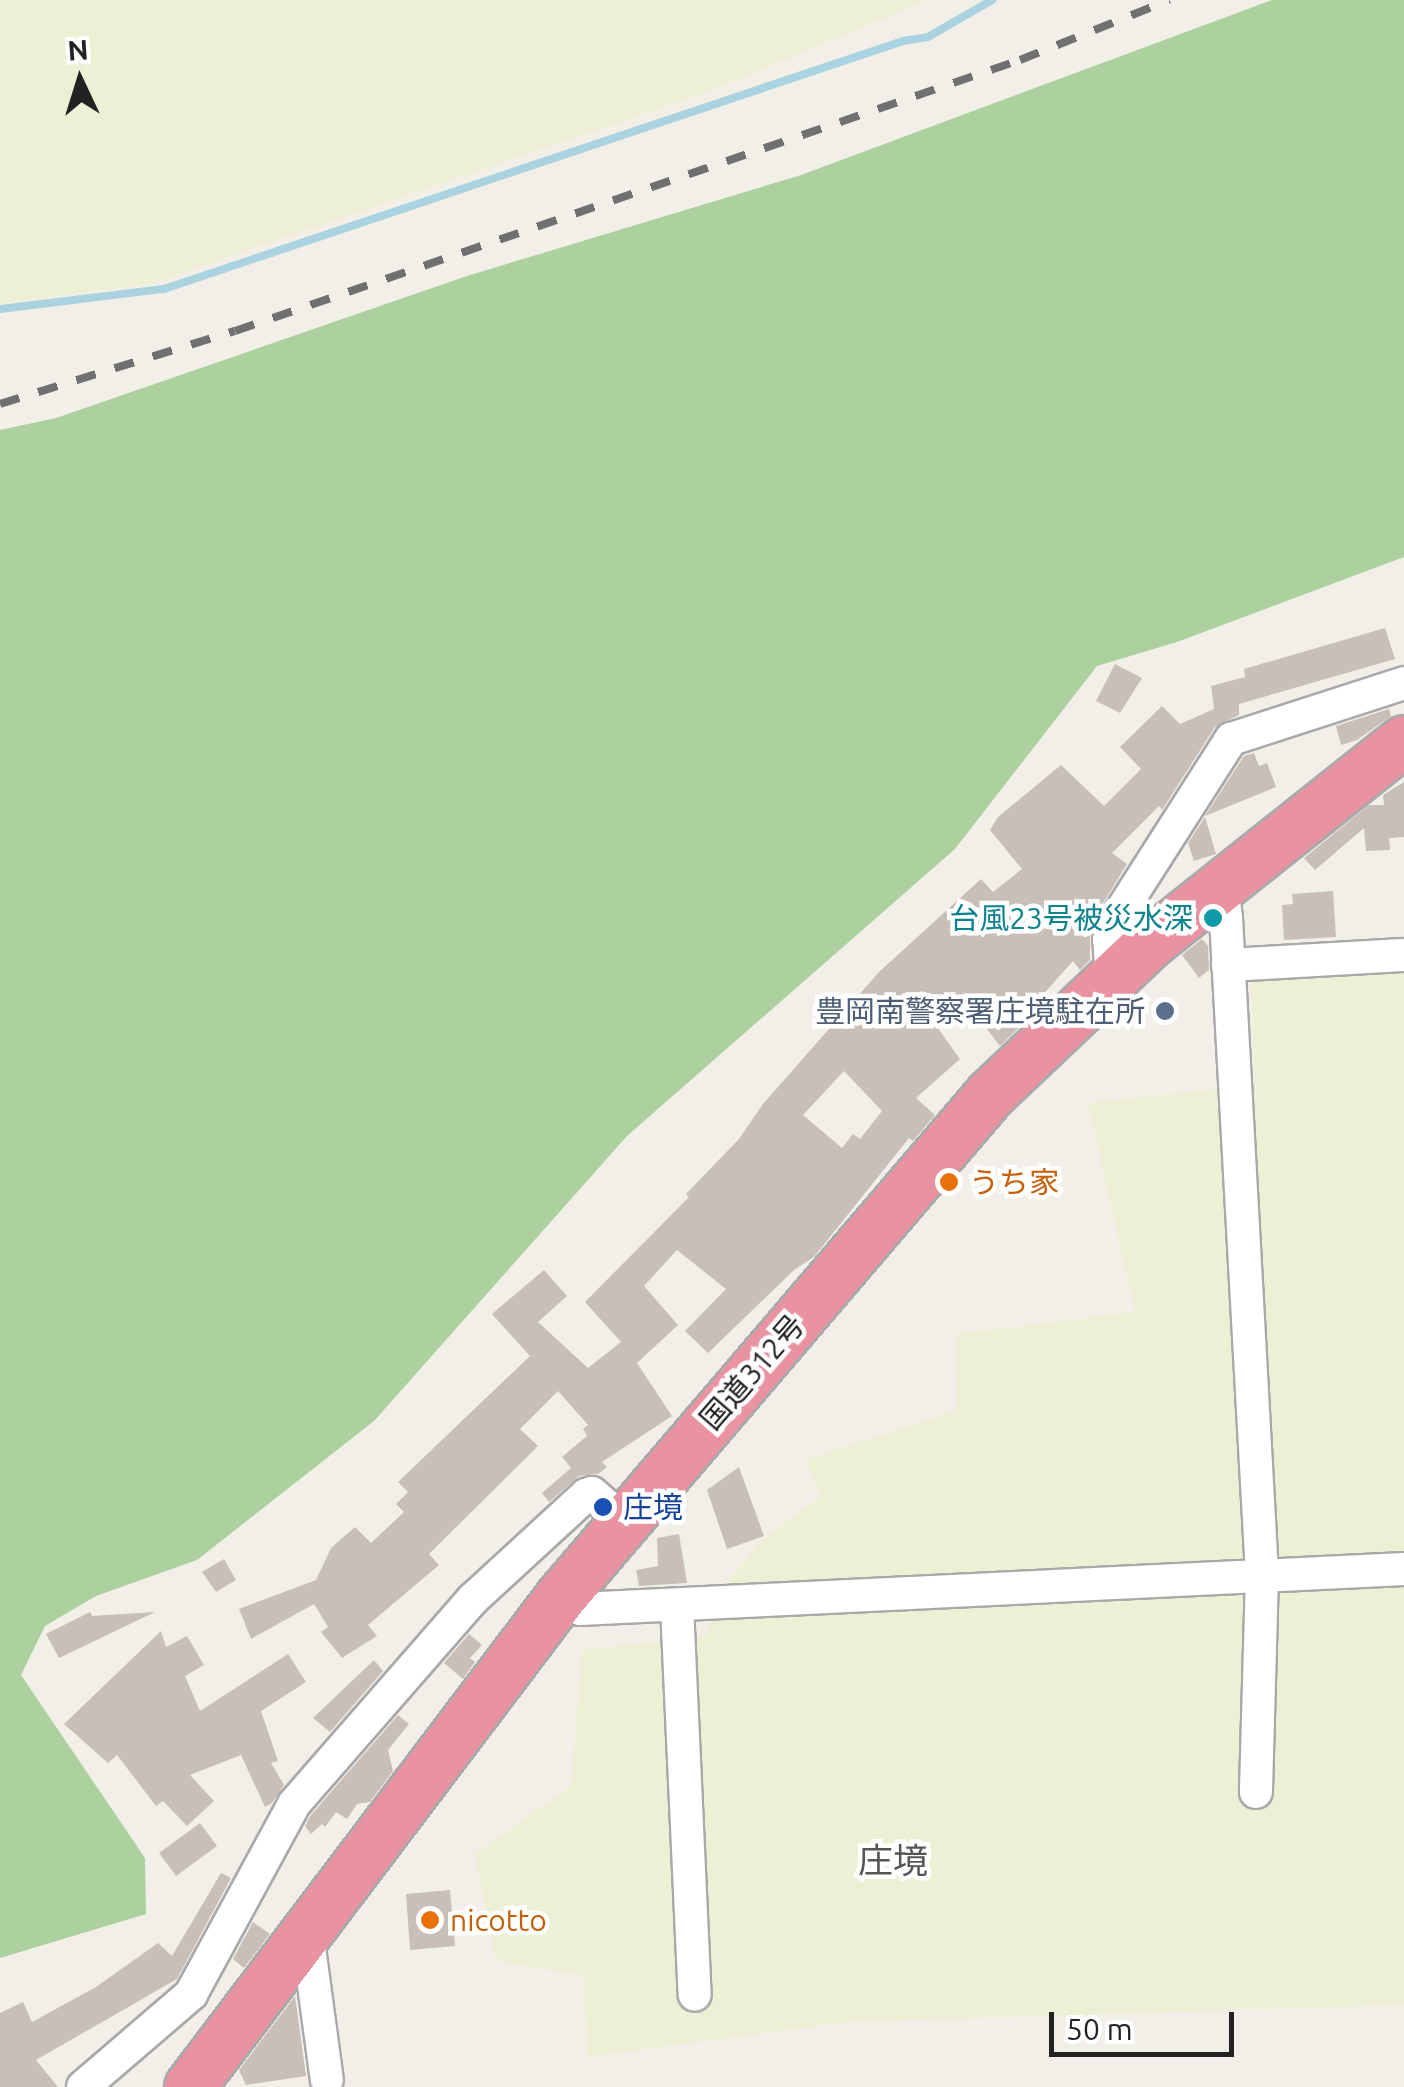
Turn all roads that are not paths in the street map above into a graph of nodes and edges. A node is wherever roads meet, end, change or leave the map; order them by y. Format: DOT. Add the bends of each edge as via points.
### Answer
graph roads {
  1 [pos="1404,682"];
  2 [pos="1404,741"];
  3 [pos="1216,891"];
  4 [pos="1132,932"];
  5 [pos="1404,955"];
  6 [pos="1228,965"];
  7 [pos="624,1520"];
  8 [pos="1404,1568"];
  9 [pos="1262,1575"];
  10 [pos="562,1597"];
  11 [pos="677,1606"];
  12 [pos="1256,1792"];
  13 [pos="307,1933"];
  14 [pos="696,1996"];
  15 [pos="327,2080"];
  16 [pos="83,2087"];
  17 [pos="190,2087"];
  1 -- 4 [label="street" via="1231,740"];
  2 -- 3 [label="highway, 国道312号"];
  3 -- 4 [label="highway, 国道312号"];
  3 -- 6 [label="street" via="1224,900"];
  4 -- 7 [label="highway, 国道312号" via="1112,979 990,1096"];
  5 -- 6 [label="street"];
  6 -- 9 [label="street"];
  7 -- 10 [label="highway, 国道312号"];
  7 -- 16 [label="street" via="592,1492 586,1495 473,1599 294,1804 191,1994"];
  8 -- 9 [label="street"];
  9 -- 11 [label="street"];
  9 -- 12 [label="street"];
  10 -- 11 [label="street" via="580,1609"];
  10 -- 13 [label="highway, 国道312号"];
  11 -- 14 [label="street"];
  13 -- 15 [label="street"];
  13 -- 17 [label="highway, 国道312号"];
}
